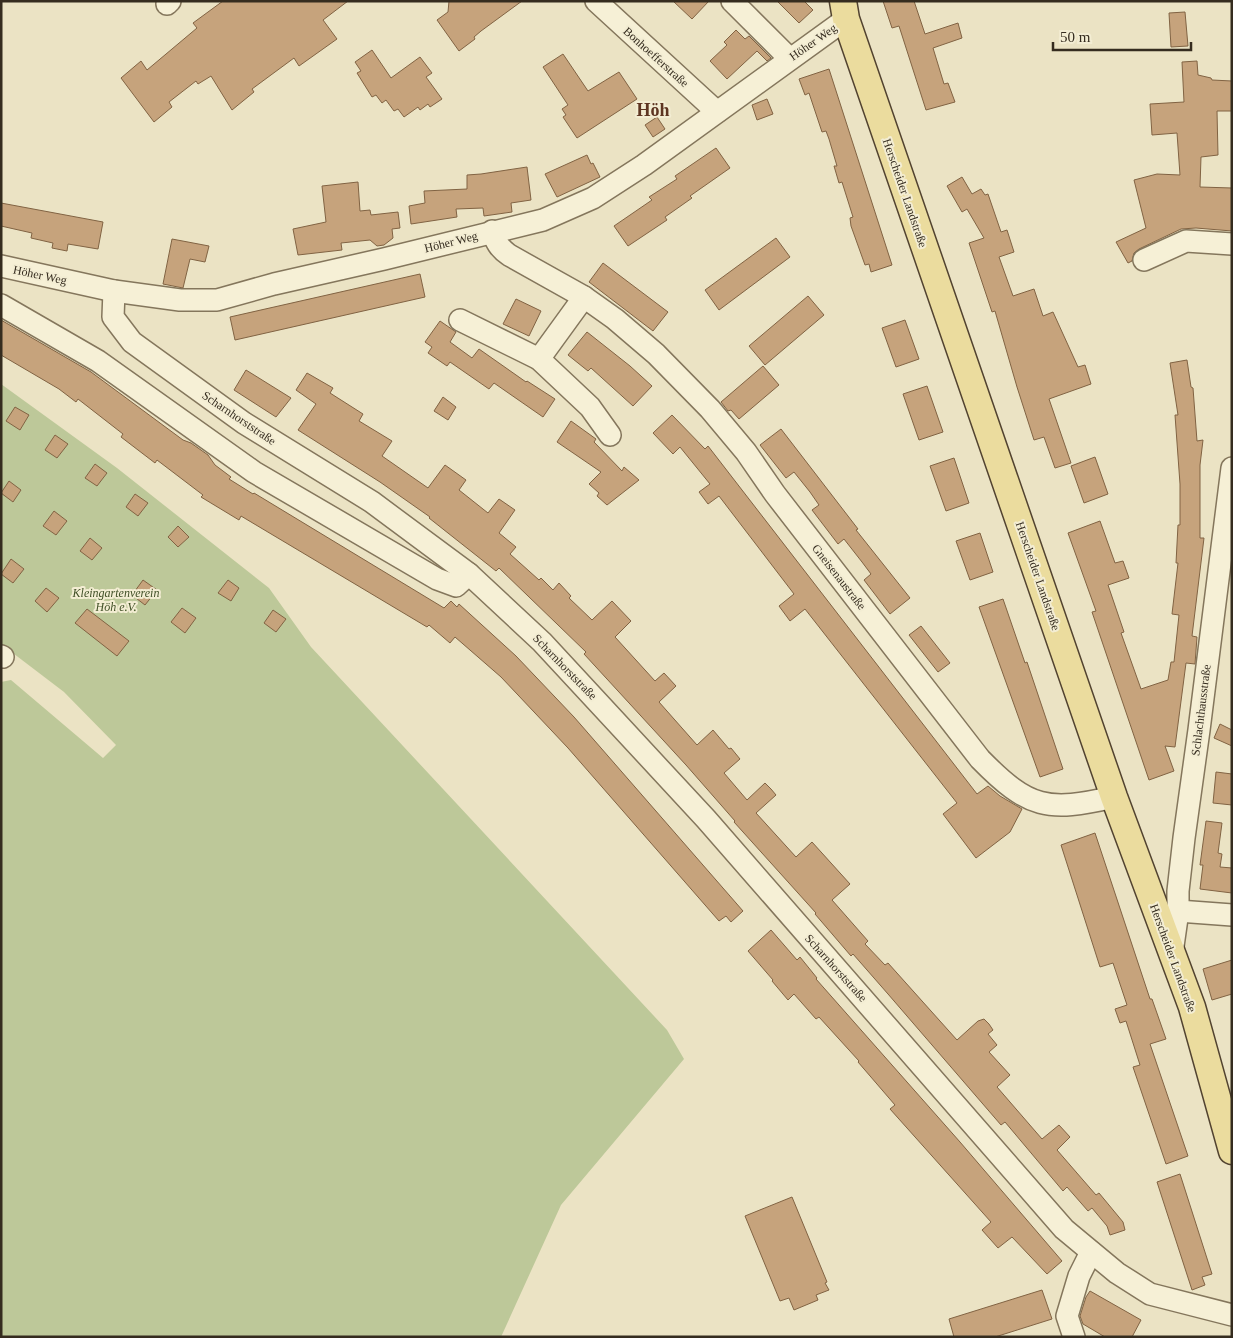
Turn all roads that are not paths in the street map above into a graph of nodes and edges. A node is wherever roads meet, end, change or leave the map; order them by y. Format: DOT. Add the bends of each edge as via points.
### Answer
graph roads {
  1 [pos="596,1"];
  2 [pos="732,1"];
  3 [pos="844,10"];
  4 [pos="790,58"];
  5 [pos="717,112"];
  6 [pos="492,231"];
  7 [pos="1232,244"];
  8 [pos="1144,260"];
  9 [pos="1,266"];
  10 [pos="114,291"];
  11 [pos="584,297"];
  12 [pos="1,305"];
  13 [pos="460,320"];
  14 [pos="539,359"];
  15 [pos="610,435"];
  16 [pos="1232,468"];
  17 [pos="469,574"];
  18 [pos="1215,600"];
  19 [pos="1232,614"];
  20 [pos="1114,797"];
  21 [pos="1178,911"];
  22 [pos="1232,916"];
  23 [pos="1172,953"];
  24 [pos="1232,1151"];
  25 [pos="1092,1252"];
  26 [pos="1232,1315"];
  27 [pos="1074,1337"];
  1 -- 5 [label="street, Bonhoefferstraße"];
  2 -- 4 [label="street"];
  3 -- 4 [label="street, Höher Weg"];
  3 -- 20 [label="main road, Herscheider Landstraße"];
  4 -- 5 [label="street, Höher Weg"];
  5 -- 6 [label="street, Höher Weg" via="593,198 543,220"];
  6 -- 10 [label="street, Höher Weg" via="217,300 180,300"];
  6 -- 11 [label="street, Gneisenaustraße" via="500,248 509,255"];
  7 -- 8 [label="street" via="1186,241"];
  9 -- 10 [label="street, Höher Weg"];
  10 -- 17 [label="street, Scharnhorststraße" via="113,317 132,342 244,423 372,502"];
  11 -- 14 [label="street"];
  11 -- 20 [label="street, Gneisenaustraße" via="656,354 710,409 980,759 1003,782 1029,800 1057,806"];
  12 -- 17 [label="street" via="98,361 254,472 437,579 456,586"];
  13 -- 14 [label="street"];
  14 -- 15 [label="street" via="590,406"];
  16 -- 18 [label="street, Schlachthausstraße"];
  17 -- 25 [label="street, Scharnhorststraße" via="542,642 628,734 1064,1229"];
  18 -- 19 [label="street"];
  18 -- 21 [label="street, Schlachthausstraße" via="1184,838"];
  20 -- 23 [label="main road, Herscheider Landstraße"];
  21 -- 22 [label="street"];
  21 -- 23 [label="street, Schlachthausstraße"];
  23 -- 24 [label="main road, Herscheider Landstraße" via="1192,1007"];
  25 -- 26 [label="street, Scharnhorststraße" via="1150,1294"];
  25 -- 27 [label="street" via="1079,1276 1067,1316"];
}
